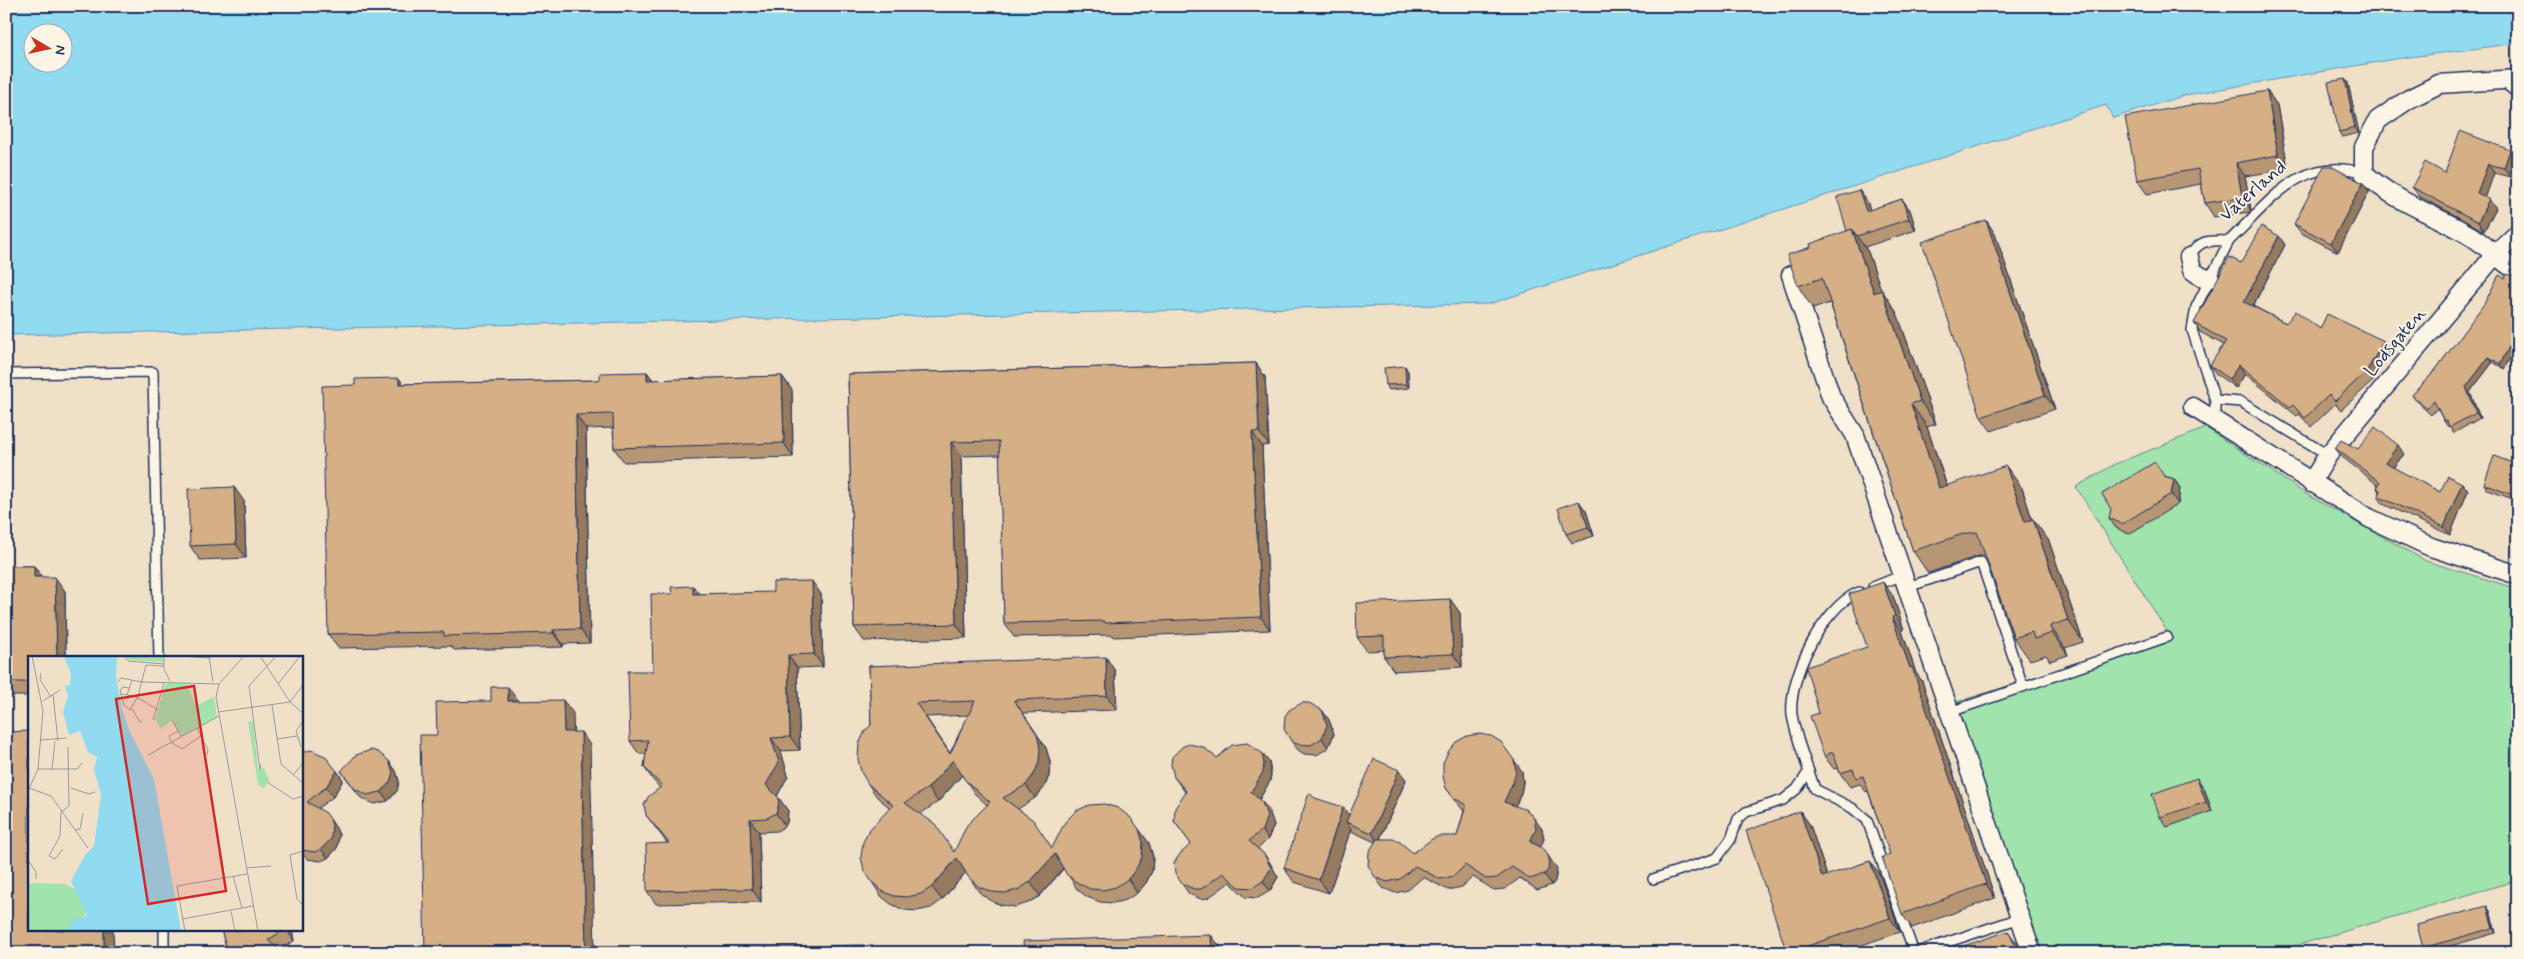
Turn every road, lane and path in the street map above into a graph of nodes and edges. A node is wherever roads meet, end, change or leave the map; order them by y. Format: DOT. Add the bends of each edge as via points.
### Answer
graph roads {
  1 [pos="2510,80"];
  2 [pos="2518,94"];
  3 [pos="2364,173"];
  4 [pos="2518,233"];
  5 [pos="2229,241"];
  6 [pos="2494,256"];
  7 [pos="2189,257"];
  8 [pos="2518,271"];
  9 [pos="1791,275"];
  10 [pos="2210,278"];
  11 [pos="6,374"];
  12 [pos="2215,400"];
  13 [pos="2193,407"];
  14 [pos="2215,419"];
  15 [pos="2328,455"];
  16 [pos="2311,483"];
  17 [pos="2518,576"];
  18 [pos="1905,581"];
  19 [pos="2167,637"];
  20 [pos="159,656"];
  21 [pos="2023,686"];
  22 [pos="1950,712"];
  23 [pos="1809,771"];
  24 [pos="1654,879"];
  25 [pos="2020,918"];
  26 [pos="164,932"];
  27 [pos="164,953"];
  28 [pos="1914,953"];
  29 [pos="2032,953"];
  1 -- 2 [label="lane"];
  1 -- 3 [label="street" via="2439,84 2409,99 2378,120 2364,146"];
  3 -- 5 [label="lane, Vaterland" via="2349,168 2322,168 2309,172 2286,187"];
  3 -- 6 [label="street" via="2383,190 2473,237"];
  4 -- 6 [label="street, Lodsgaten"];
  5 -- 7 [label="lane, Vaterland" via="2208,240 2196,245"];
  5 -- 10 [label="lane, Vaterland"];
  6 -- 8 [label="street"];
  6 -- 15 [label="street, Lodsgaten"];
  7 -- 10 [label="street, Vaterland" via="2192,270 2203,278"];
  9 -- 18 [label="street" via="1831,397 1855,435"];
  10 -- 12 [label="lane" via="2196,307 2192,330"];
  11 -- 20 [label="lane" via="153,372"];
  12 -- 14 [label="lane"];
  12 -- 15 [label="lane" via="2241,402"];
  13 -- 14 [label="street"];
  14 -- 16 [label="street"];
  15 -- 16 [label="street, Lodsgaten"];
  16 -- 17 [label="street" via="2369,518 2431,547"];
  18 -- 21 [label="lane" via="1981,562"];
  18 -- 22 [label="street"];
  18 -- 23 [label="lane" via="1851,595 1819,631 1804,659 1792,699 1792,717"];
  19 -- 21 [label="lane"];
  21 -- 22 [label="lane"];
  22 -- 25 [label="street"];
  23 -- 24 [label="lane" via="1797,789 1783,800 1746,812 1738,819 1731,839 1717,858"];
  23 -- 28 [label="lane" via="1815,789 1852,808 1867,820"];
  25 -- 28 [label="lane"];
  25 -- 29 [label="street"];
  26 -- 27 [label="lane"];
}
